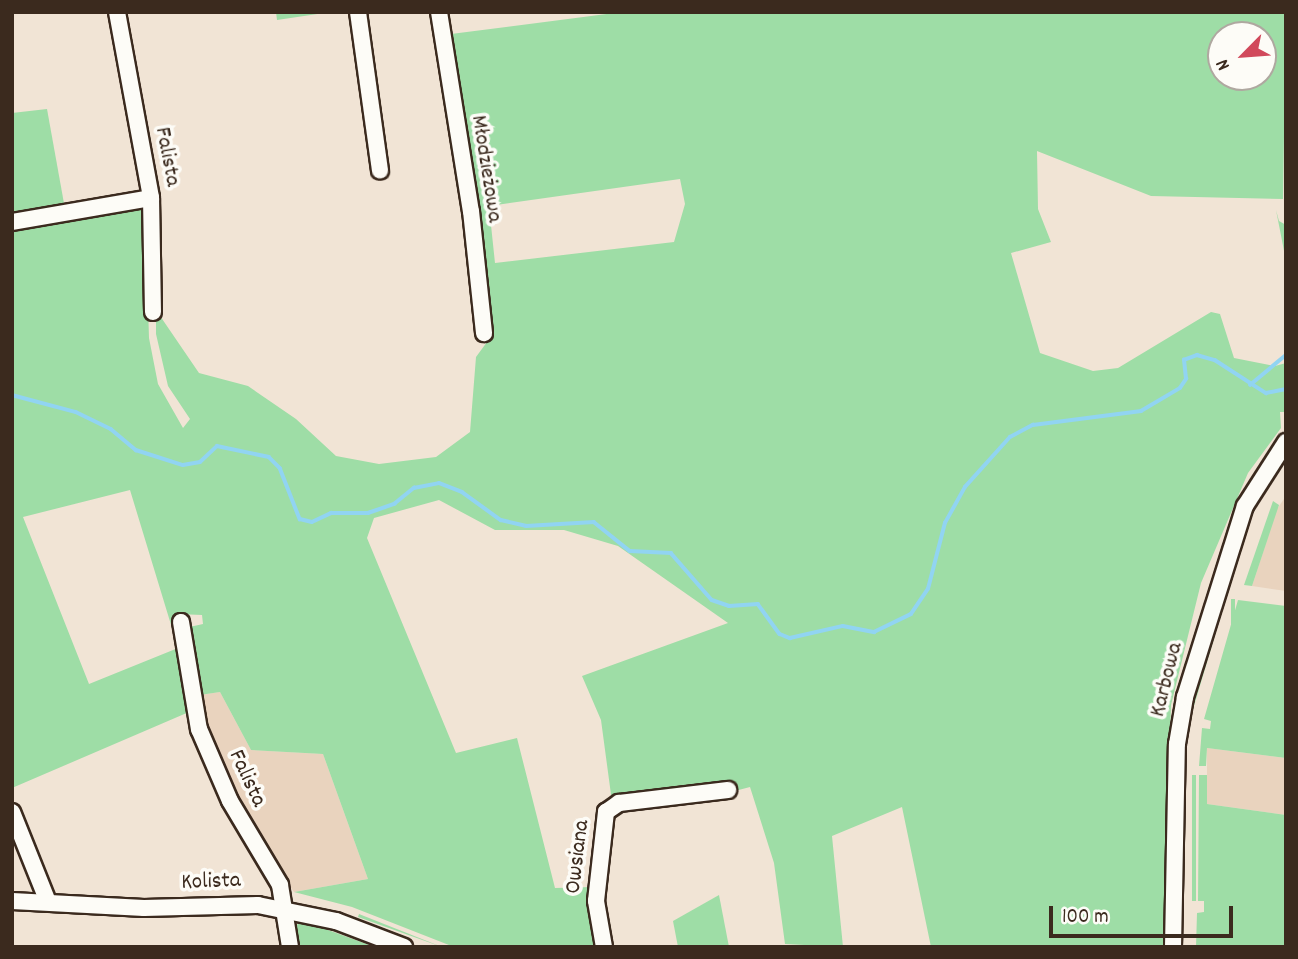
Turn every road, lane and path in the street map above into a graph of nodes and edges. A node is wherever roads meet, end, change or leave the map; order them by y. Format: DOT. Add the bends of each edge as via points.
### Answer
graph roads {
  1 [pos="117,12"];
  2 [pos="358,12"];
  3 [pos="439,12"];
  4 [pos="380,170"];
  5 [pos="151,198"];
  6 [pos="12,222"];
  7 [pos="153,312"];
  8 [pos="484,333"];
  9 [pos="1286,442"];
  10 [pos="181,622"];
  11 [pos="728,790"];
  12 [pos="12,812"];
  13 [pos="12,901"];
  14 [pos="48,902"];
  15 [pos="283,908"];
  16 [pos="290,947"];
  17 [pos="404,947"];
  18 [pos="604,947"];
  19 [pos="1173,947"];
  1 -- 5 [label="street, Falista"];
  2 -- 4 [label="street"];
  3 -- 8 [label="street, Młodzieżowa" via="471,211"];
  5 -- 6 [label="street"];
  5 -- 7 [label="street, Falista"];
  9 -- 19 [label="street, Karbowa" via="1245,506 1185,697 1176,770"];
  10 -- 15 [label="street, Falista" via="199,729 230,802 280,885"];
  11 -- 18 [label="street, Owsiana" via="619,803 606,812 596,901"];
  12 -- 14 [label="street"];
  13 -- 14 [label="street, Kolista"];
  14 -- 15 [label="street, Kolista"];
  15 -- 16 [label="street, Falista"];
  15 -- 17 [label="street, Kolista" via="336,921"];
}
